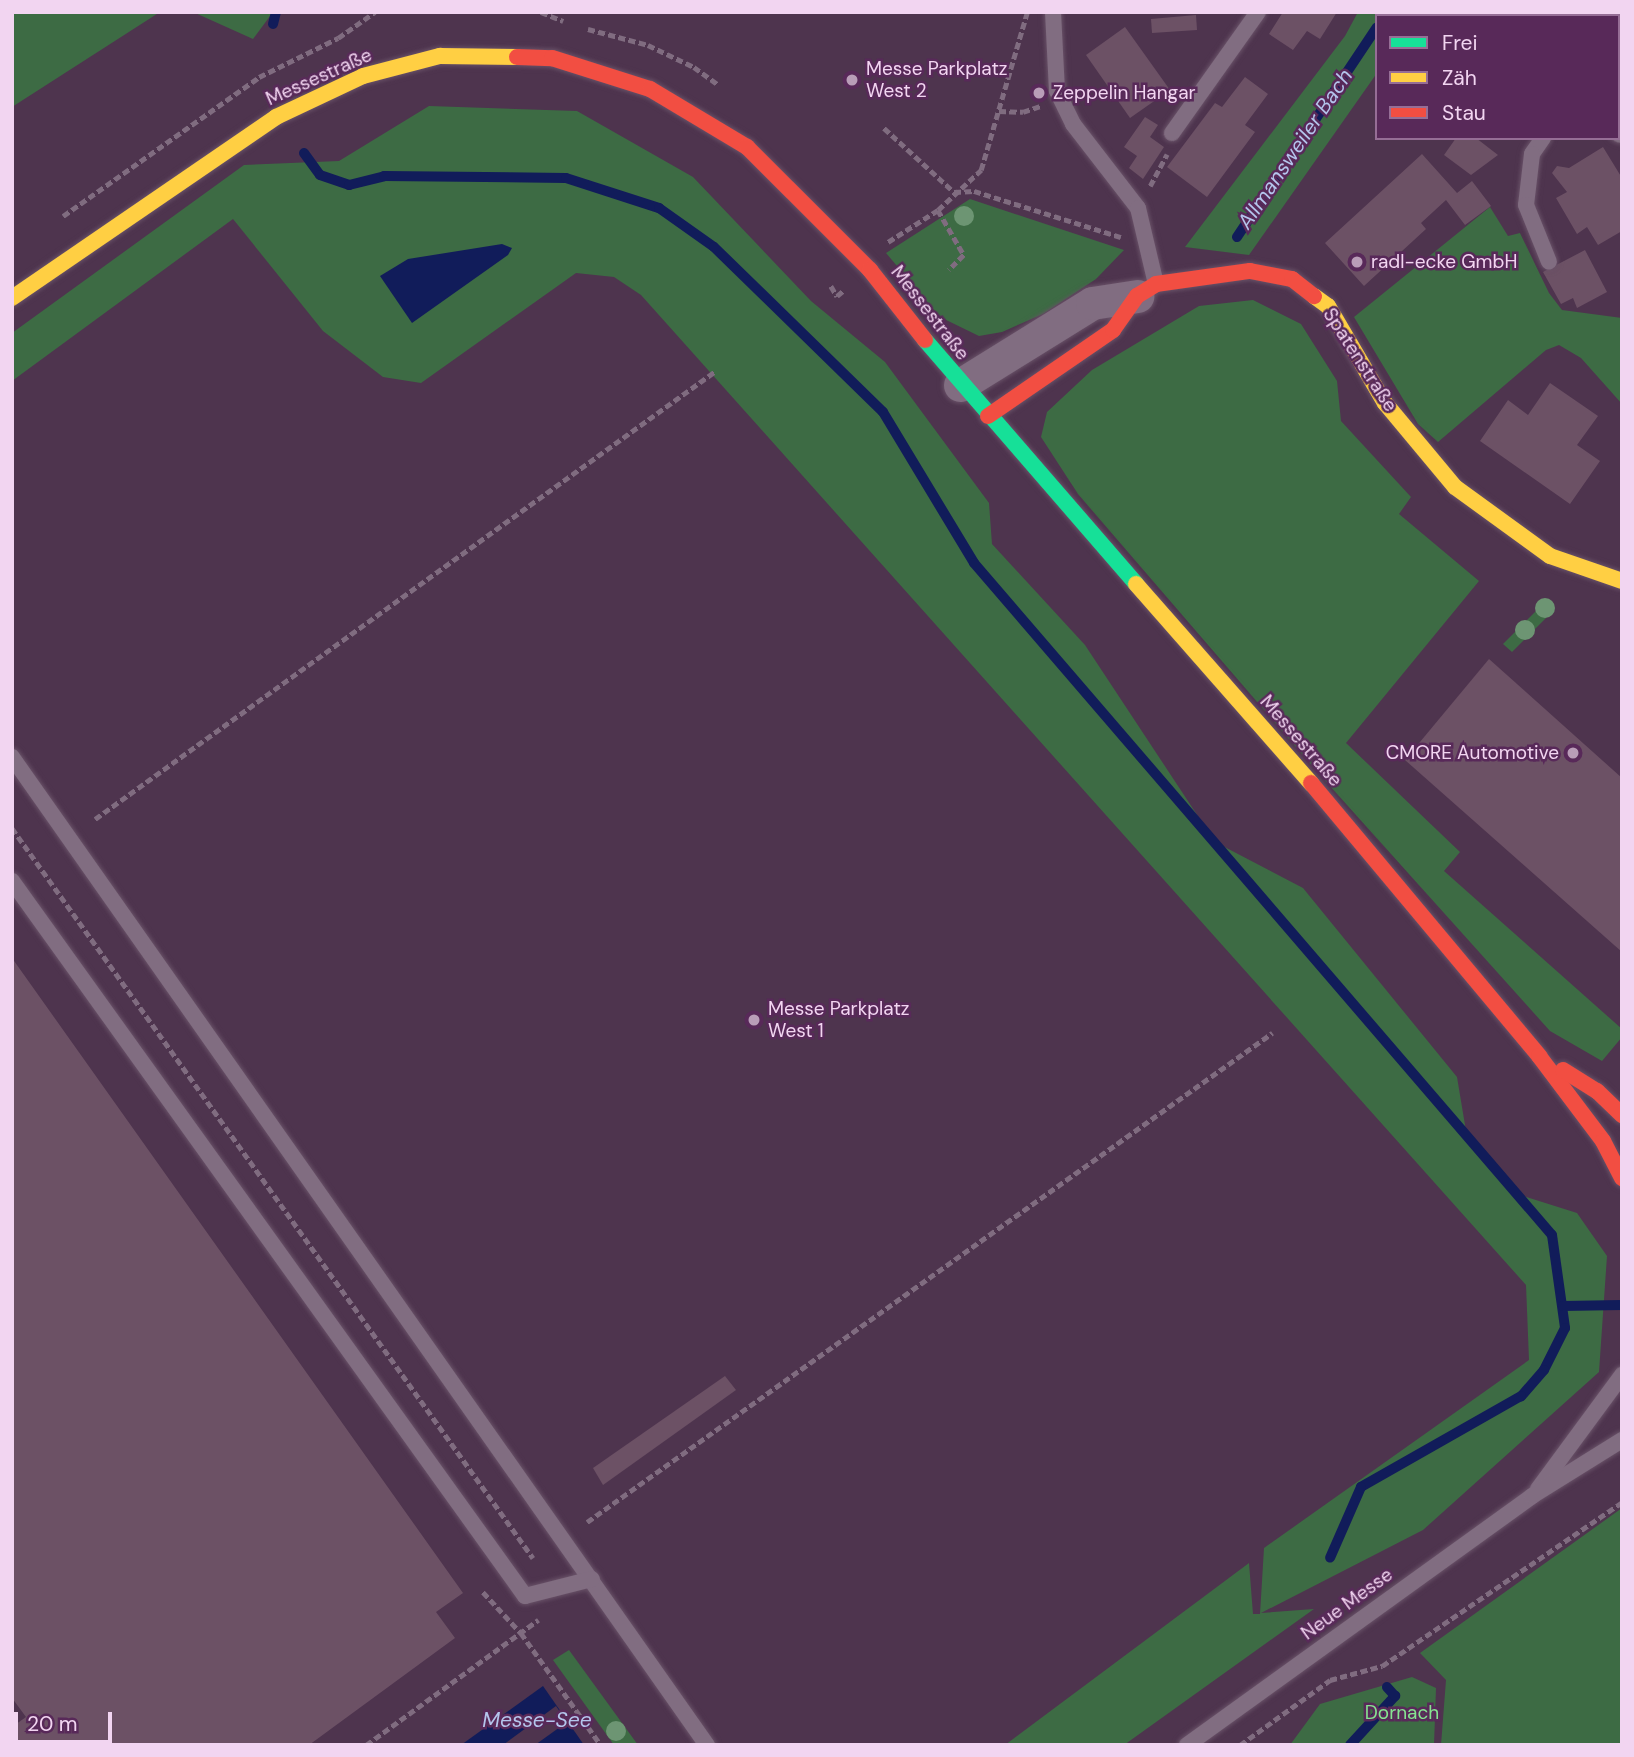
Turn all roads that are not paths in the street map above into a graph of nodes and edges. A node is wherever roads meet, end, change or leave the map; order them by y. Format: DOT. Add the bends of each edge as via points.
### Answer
graph roads {
  1 [pos="1053,12"];
  2 [pos="1258,12"];
  3 [pos="1172,133"];
  4 [pos="1542,140"];
  5 [pos="1549,262"];
  6 [pos="1147,290"];
  7 [pos="12,298"];
  8 [pos="960,385"];
  9 [pos="988,416"];
  10 [pos="1622,581"];
  11 [pos="12,757"];
  12 [pos="19,781"];
  13 [pos="12,881"];
  14 [pos="1539,1056"];
  15 [pos="1622,1115"];
  16 [pos="1603,1141"];
  17 [pos="1622,1155"];
  18 [pos="1622,1178"];
  19 [pos="1622,1376"];
  20 [pos="1622,1440"];
  21 [pos="1532,1496"];
  22 [pos="592,1579"];
  23 [pos="708,1745"];
  24 [pos="1186,1745"];
  1 -- 6 [label="lane" via="1052,61 1060,98 1073,124 1138,208 1149,246"];
  2 -- 3 [label="lane"];
  4 -- 5 [label="lane" via="1532,154 1526,205"];
  6 -- 8 [label="street, Spatenstraße" via="1091,303"];
  6 -- 9 [label="street" via="1114,330"];
  6 -- 10 [label="street, Spatenstraße" via="1250,271 1292,278 1328,306 1385,403 1455,487 1550,556"];
  7 -- 8 [label="street, Messestraße" via="276,117 363,76 440,56 552,58 650,89 747,148 870,270"];
  8 -- 9 [label="street, Messestraße"];
  9 -- 14 [label="street, Messestraße" via="1297,768"];
  11 -- 12 [label="lane"];
  12 -- 22 [label="lane"];
  13 -- 22 [label="lane" via="525,1596"];
  14 -- 15 [label="street" via="1597,1091"];
  14 -- 16 [label="street, Messestraße"];
  16 -- 17 [label="street, Messestraße"];
  16 -- 18 [label="street, Messestraße"];
  19 -- 21 [label="lane, Neue Messe"];
  20 -- 21 [label="lane, Neue Messe"];
  21 -- 24 [label="lane, Neue Messe"];
  22 -- 23 [label="lane"];
}
